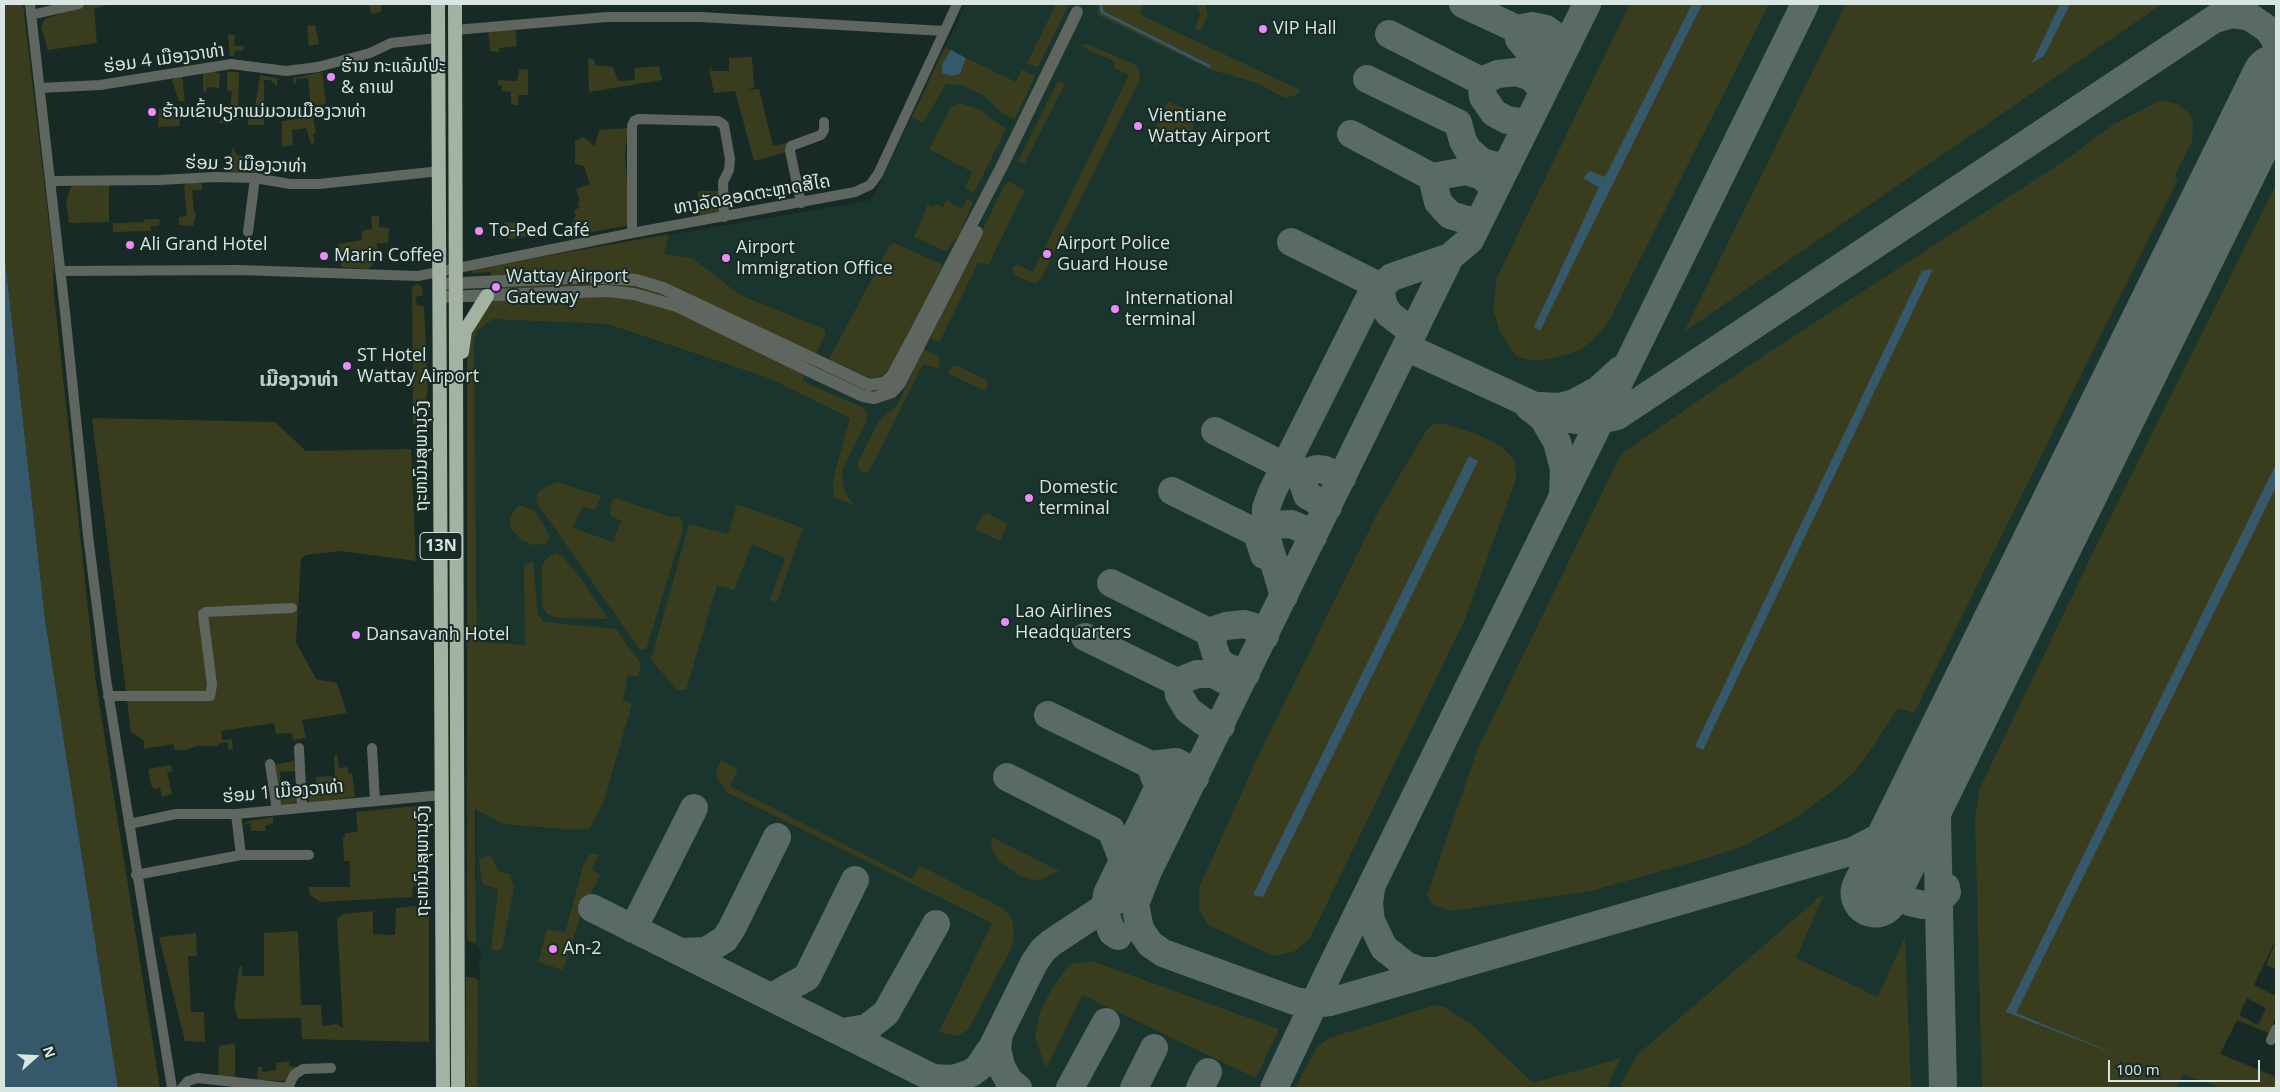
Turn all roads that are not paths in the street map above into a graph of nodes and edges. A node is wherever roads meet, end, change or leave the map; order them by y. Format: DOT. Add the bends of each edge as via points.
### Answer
graph roads {
  1 [pos="30,4"];
  2 [pos="79,4"];
  3 [pos="438,4"];
  4 [pos="455,4"];
  5 [pos="957,4"];
  6 [pos="1077,12"];
  7 [pos="31,15"];
  8 [pos="455,30"];
  9 [pos="944,31"];
  10 [pos="1065,35"];
  11 [pos="437,38"];
  12 [pos="40,88"];
  13 [pos="824,122"];
  14 [pos="440,171"];
  15 [pos="255,178"];
  16 [pos="51,181"];
  17 [pos="801,203"];
  18 [pos="724,217"];
  19 [pos="248,232"];
  20 [pos="632,233"];
  21 [pos="455,268"];
  22 [pos="60,271"];
  23 [pos="590,277"];
  24 [pos="440,284"];
  25 [pos="455,290"];
  26 [pos="590,292"];
  27 [pos="487,296"];
  28 [pos="686,304"];
  29 [pos="822,362"];
  30 [pos="816,374"];
  31 [pos="457,444"];
  32 [pos="292,608"];
  33 [pos="108,696"];
  34 [pos="299,748"];
  35 [pos="372,748"];
  36 [pos="270,764"];
  37 [pos="442,794"];
  38 [pos="375,801"];
  39 [pos="302,808"];
  40 [pos="277,810"];
  41 [pos="236,814"];
  42 [pos="129,824"];
  43 [pos="241,855"];
  44 [pos="309,855"];
  45 [pos="136,875"];
  46 [pos="2276,1029"];
  47 [pos="2271,1040"];
  48 [pos="331,1068"];
  49 [pos="172,1088"];
  50 [pos="182,1088"];
  51 [pos="288,1088"];
  52 [pos="442,1088"];
  53 [pos="458,1088"];
  1 -- 7 [label="street"];
  2 -- 7 [label="street"];
  3 -- 11 [label="highway, ຖະຫນົນສຸພານຸວົງ / 13N"];
  4 -- 8 [label="highway, ຖະຫນົນສຸພານຸວົງ / 13N"];
  5 -- 9 [label="street, ທາງລັດຊອດຕະຫຼາດສີໄຄ"];
  6 -- 10 [label="street"];
  7 -- 12 [label="street"];
  8 -- 9 [label="street" via="607,17 700,17"];
  8 -- 21 [label="highway, ຖະຫນົນສຸພານຸວົງ / 13N"];
  9 -- 17 [label="street, ທາງລັດຊອດຕະຫຼາດສີໄຄ" via="870,185 855,192"];
  10 -- 29 [label="street" via="1002,166 892,376 884,383 869,384"];
  10 -- 30 [label="street" via="1063,55 922,344 896,389 887,395 870,398"];
  11 -- 12 [label="street, ຮ່ອມ 4 ເມືອງວາທ່າ" via="391,43 327,64 286,71 231,64 100,84"];
  11 -- 14 [label="highway, ຖະຫນົນສຸພານຸວົງ / 13N"];
  12 -- 16 [label="street"];
  13 -- 17 [label="street" via="821,135 792,146 790,151"];
  14 -- 15 [label="street, ຮ່ອມ 3 ເມືອງວາທ່າ" via="320,184 290,184"];
  14 -- 24 [label="highway, ຖະຫນົນສຸພານຸວົງ / 13N"];
  15 -- 16 [label="street, ຮ່ອມ 3 ເມືອງວາທ່າ"];
  15 -- 19 [label="street"];
  16 -- 22 [label="street"];
  17 -- 18 [label="street, ທາງລັດຊອດຕະຫຼາດສີໄຄ"];
  18 -- 20 [label="street, ທາງລັດຊອດຕະຫຼາດສີໄຄ"];
  18 -- 20 [label="street" via="724,182 730,159 724,125 718,121 639,119 632,126"];
  20 -- 21 [label="street, ທາງລັດຊອດຕະຫຼາດສີໄຄ"];
  21 -- 24 [label="street, ທາງລັດຊອດຕະຫຼາດສີໄຄ"];
  21 -- 25 [label="highway, ຖະຫນົນສຸພານຸວົງ / 13N"];
  22 -- 24 [label="street, ທາງລັດຊອດຕະຫຼາດສີໄຄ" via="239,270 418,276"];
  22 -- 33 [label="street"];
  23 -- 25 [label="street"];
  23 -- 26 [label="street"];
  23 -- 28 [label="street" via="636,280 663,288"];
  24 -- 25 [label="street"];
  24 -- 37 [label="highway, ຖະຫນົນສຸພານຸວົງ / 13N"];
  25 -- 27 [label="street"];
  25 -- 31 [label="highway, ຖະຫນົນສຸພານຸວົງ / 13N"];
  26 -- 27 [label="street"];
  26 -- 28 [label="street" via="634,294"];
  27 -- 31 [label="highway" via="465,331 461,427"];
  28 -- 29 [label="street"];
  28 -- 30 [label="street"];
  29 -- 30 [label="street"];
  31 -- 53 [label="highway, ຖະຫນົນສຸພານຸວົງ / 13N"];
  32 -- 33 [label="street" via="203,614 212,685 210,696"];
  33 -- 42 [label="street"];
  34 -- 39 [label="street"];
  35 -- 38 [label="street"];
  36 -- 40 [label="street"];
  37 -- 38 [label="street, ຮ່ອມ 1 ເມືອງວາທ່າ"];
  37 -- 52 [label="highway, ຖະຫນົນສຸພານຸວົງ / 13N"];
  38 -- 39 [label="street, ຮ່ອມ 1 ເມືອງວາທ່າ"];
  39 -- 40 [label="street, ຮ່ອມ 1 ເມືອງວາທ່າ"];
  40 -- 41 [label="street, ຮ່ອມ 1 ເມືອງວາທ່າ"];
  41 -- 42 [label="street, ຮ່ອມ 1 ເມືອງວາທ່າ" via="176,814"];
  41 -- 43 [label="street"];
  42 -- 45 [label="street"];
  43 -- 44 [label="street"];
  43 -- 45 [label="street"];
  45 -- 49 [label="street"];
  46 -- 47 [label="street"];
  48 -- 51 [label="street" via="303,1069 294,1076"];
  50 -- 51 [label="street" via="188,1081 198,1078"];
}
